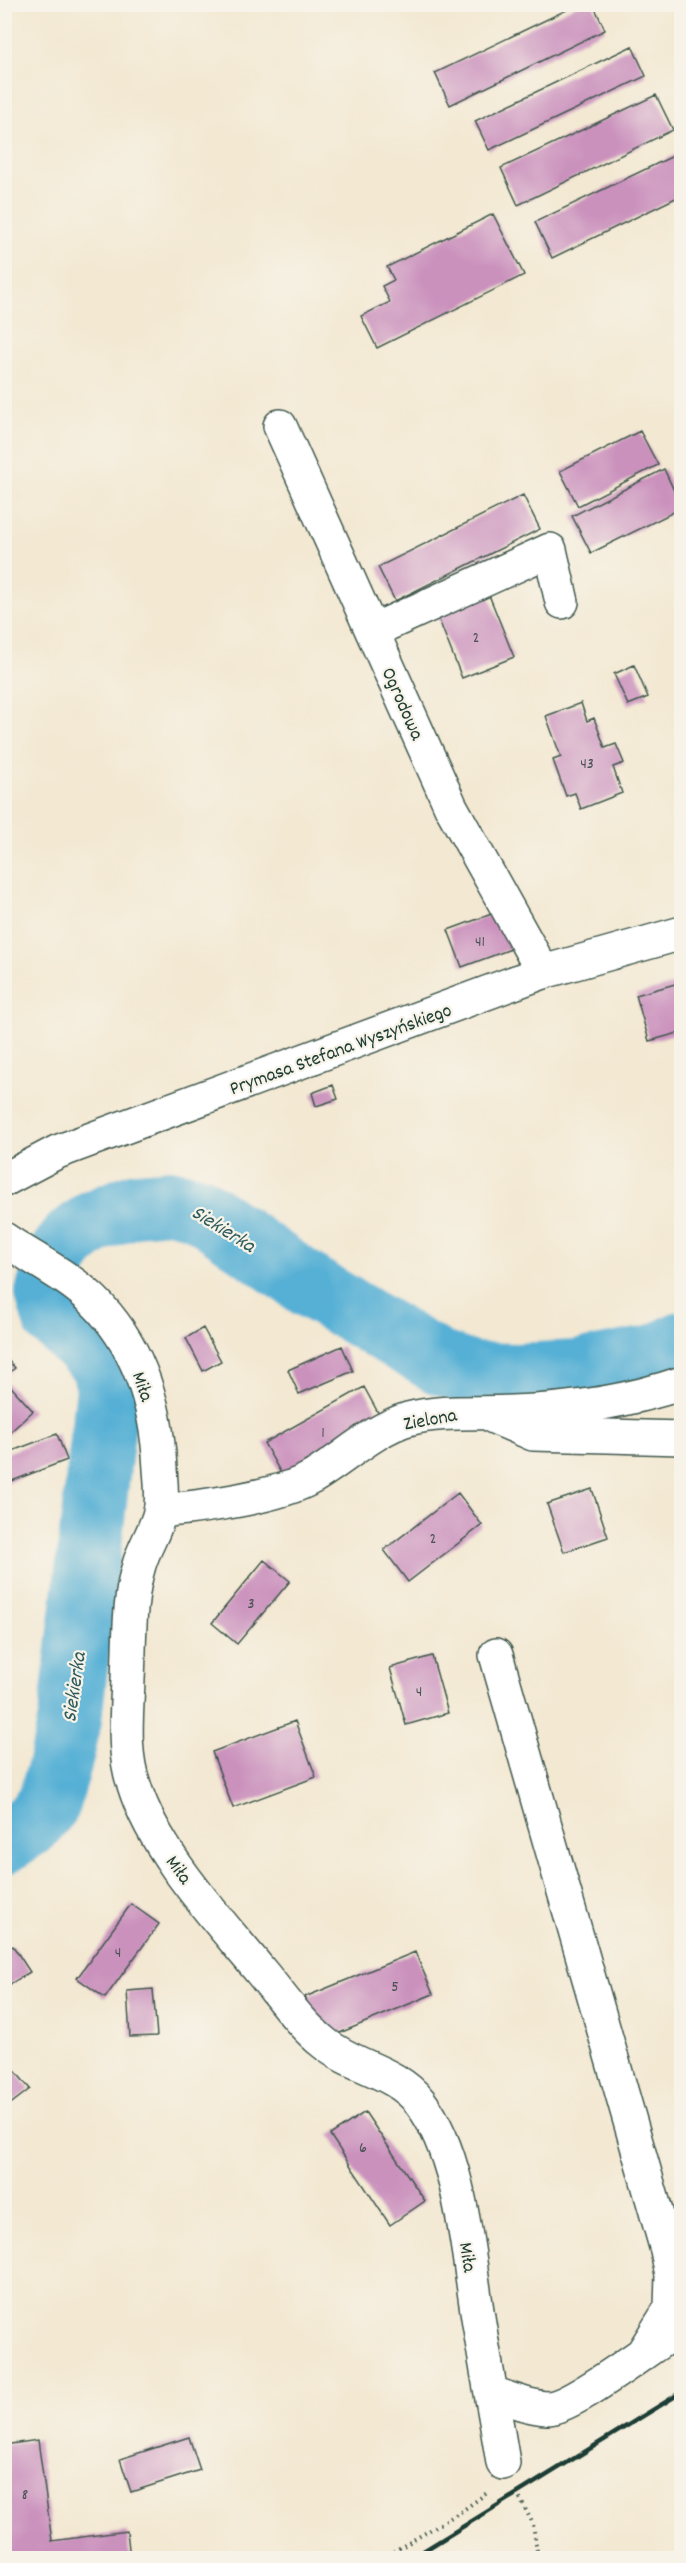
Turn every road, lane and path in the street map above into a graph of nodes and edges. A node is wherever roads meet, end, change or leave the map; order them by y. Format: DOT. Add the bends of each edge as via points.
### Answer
graph roads {
  1 [pos="280,426"];
  2 [pos="562,602"];
  3 [pos="372,631"];
  4 [pos="681,933"];
  5 [pos="543,972"];
  6 [pos="4,1180"];
  7 [pos="16,1247"];
  8 [pos="681,1383"];
  9 [pos="485,1412"];
  10 [pos="681,1438"];
  11 [pos="160,1511"];
  12 [pos="496,1655"];
  13 [pos="681,2328"];
  14 [pos="644,2351"];
  15 [pos="492,2393"];
  16 [pos="502,2463"];
  17 [pos="383,2559"];
  18 [pos="538,2559"];
  1 -- 3 [label="street, Ogrodowa"];
  2 -- 3 [label="street" via="550,550"];
  3 -- 5 [label="street, Ogrodowa" via="451,807"];
  4 -- 5 [label="street, Prymasa Stefana Wyszyńskiego"];
  5 -- 6 [label="street, Prymasa Stefana Wyszyńskiego" via="57,1152"];
  7 -- 11 [label="street, Miła" via="85,1293 115,1326 138,1366 159,1444"];
  8 -- 9 [label="street, Zielona" via="584,1406"];
  9 -- 10 [label="street" via="533,1434"];
  9 -- 11 [label="street, Zielona" via="444,1413 405,1420 388,1427 310,1479 292,1486"];
  11 -- 15 [label="street, Miła" via="139,1565 130,1616 127,1762 134,1788 171,1859 308,2030 341,2055 395,2080 423,2105 450,2166"];
  12 -- 14 [label="street" via="667,2250 672,2275 671,2308"];
  13 -- 14 [label="street"];
  14 -- 15 [label="street" via="573,2399 549,2408"];
  15 -- 16 [label="street, Miła"];
  16 -- 17 [label="path" via="488,2492"];
  16 -- 18 [label="path" via="533,2524"];
}
